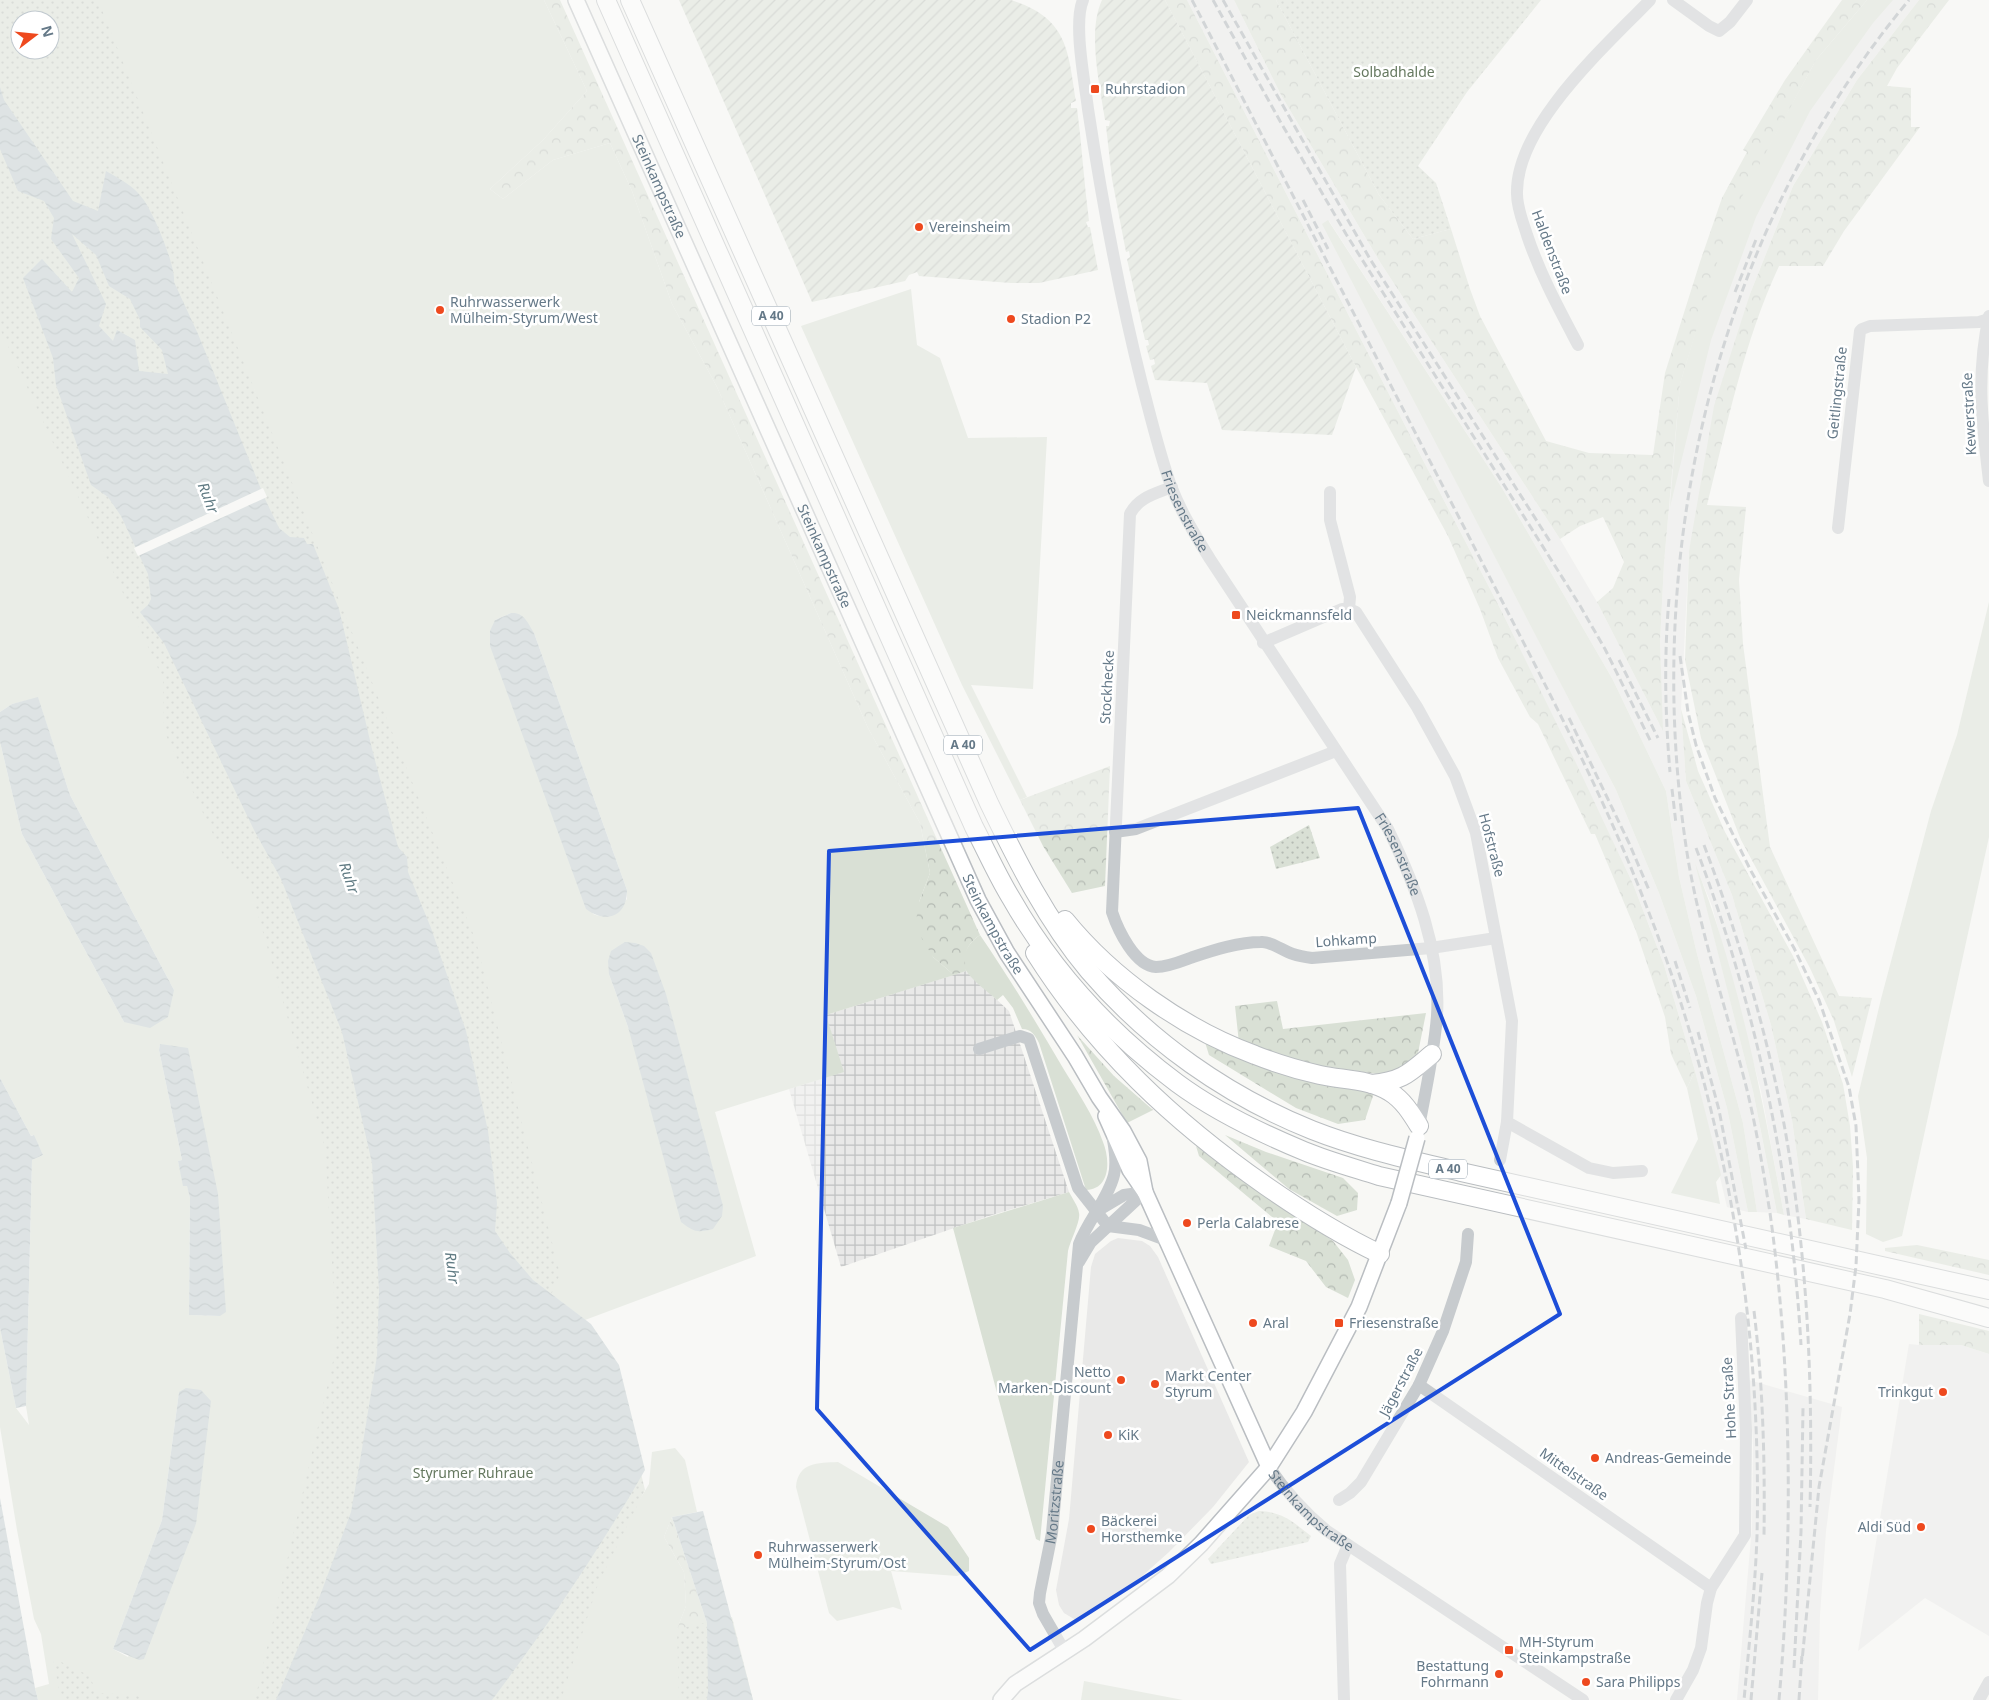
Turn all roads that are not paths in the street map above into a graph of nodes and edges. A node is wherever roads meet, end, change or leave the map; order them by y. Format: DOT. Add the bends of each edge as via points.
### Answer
graph roads {
  1 [pos="576,0"];
  2 [pos="606,0"];
  3 [pos="630,0"];
  4 [pos="1083,0"];
  5 [pos="1650,0"];
  6 [pos="1673,0"];
  7 [pos="1747,0"];
  8 [pos="1989,318"];
  9 [pos="1578,345"];
  10 [pos="1989,481"];
  11 [pos="1172,487"];
  12 [pos="1330,492"];
  13 [pos="1838,528"];
  14 [pos="1349,609"];
  15 [pos="1263,643"];
  16 [pos="1336,751"];
  17 [pos="1115,832"];
  18 [pos="1015,857"];
  19 [pos="1011,898"];
  20 [pos="1112,912"];
  21 [pos="1496,938"];
  22 [pos="1431,948"];
  23 [pos="979,1050"];
  24 [pos="1432,1054"];
  25 [pos="1372,1084"];
  26 [pos="1099,1097"];
  27 [pos="1507,1122"];
  28 [pos="1418,1132"];
  29 [pos="1113,1134"];
  30 [pos="1500,1160"];
  31 [pos="1642,1171"];
  32 [pos="1145,1192"];
  33 [pos="1096,1212"];
  34 [pos="1108,1226"];
  35 [pos="1468,1234"];
  36 [pos="1166,1240"];
  37 [pos="1380,1254"];
  38 [pos="1077,1264"];
  39 [pos="1989,1290"];
  40 [pos="1741,1318"];
  41 [pos="1989,1318"];
  42 [pos="1419,1385"];
  43 [pos="1269,1468"];
  44 [pos="1339,1500"];
  45 [pos="1348,1545"];
  46 [pos="1711,1588"];
  47 [pos="1065,1652"];
  48 [pos="1989,1682"];
  49 [pos="1001,1700"];
  50 [pos="1344,1700"];
  51 [pos="1583,1700"];
  52 [pos="1676,1700"];
  53 [pos="1979,1700"];
  1 -- 26 [label="main road, Steinkampstraße" via="978,900 1007,953"];
  2 -- 19 [label="highway, A 40" via="974,827"];
  3 -- 18 [label="highway, A 40"];
  4 -- 11 [label="street, Friesenstraße" via="1079,27 1106,220 1132,347"];
  5 -- 9 [label="street, Haldenstraße" via="1563,92 1529,146 1518,180 1518,207 1528,239 1544,279"];
  6 -- 7 [label="street" via="1719,31"];
  8 -- 10 [label="street, Kewerstraße" via="1982,354 1980,392"];
  8 -- 13 [label="street, Geitlingstraße" via="1980,322 1862,328"];
  11 -- 15 [label="street, Friesenstraße" via="1186,519"];
  11 -- 17 [label="street, Stockhecke" via="1144,498 1130,514"];
  12 -- 14 [label="street" via="1330,520 1350,597"];
  14 -- 15 [label="street" via="1342,609"];
  14 -- 21 [label="street, Hofstraße" via="1356,612 1417,708 1455,776 1476,833"];
  15 -- 16 [label="street, Friesenstraße"];
  16 -- 17 [label="street" via="1136,829"];
  16 -- 22 [label="street, Friesenstraße" via="1388,829 1409,872"];
  17 -- 20 [label="street, Stockhecke"];
  18 -- 25 [label="highway" via="1077,935 1137,991 1187,1024 1254,1055 1319,1074"];
  18 -- 39 [label="highway, A 40" via="1052,920 1089,971 1134,1017 1191,1065 1248,1100 1312,1130 1461,1172"];
  19 -- 37 [label="highway" via="1028,943 1055,985 1154,1098 1231,1161 1286,1200"];
  19 -- 41 [label="highway, A 40" via="1071,985 1116,1033 1178,1084 1237,1119 1305,1152 1379,1176 1885,1289"];
  20 -- 22 [label="street, Lohkamp" via="1125,941 1140,959 1154,967 1263,941 1292,954 1312,958"];
  21 -- 22 [label="street, Lohkamp"];
  21 -- 27 [label="street, Hofstraße" via="1512,1021"];
  22 -- 24 [label="street, Friesenstraße" via="1437,1015"];
  23 -- 33 [label="street" via="1020,1036 1029,1039 1078,1188"];
  24 -- 25 [label="highway" via="1407,1075 1392,1082"];
  24 -- 28 [label="street, Friesenstraße"];
  25 -- 28 [label="highway" via="1398,1098"];
  26 -- 29 [label="main road, Steinkampstraße"];
  26 -- 32 [label="main road, Steinkampstraße" via="1139,1161"];
  27 -- 30 [label="street, Hofstraße"];
  27 -- 31 [label="street" via="1589,1168 1612,1173"];
  28 -- 37 [label="main road, Friesenstraße, bridge" via="1399,1203"];
  29 -- 32 [label="main road, Steinkampstraße" via="1130,1170"];
  29 -- 33 [label="street, Moritzstraße" via="1114,1175"];
  32 -- 33 [label="street" via="1124,1195"];
  32 -- 34 [label="street, Moritzstraße"];
  32 -- 36 [label="main road, Steinkampstraße"];
  33 -- 34 [label="street"];
  33 -- 38 [label="street, Moritzstraße" via="1079,1244"];
  34 -- 36 [label="street" via="1140,1230"];
  34 -- 38 [label="street, Moritzstraße" via="1091,1242"];
  35 -- 42 [label="street, Jägerstraße" via="1466,1262 1443,1331"];
  36 -- 43 [label="main road, Steinkampstraße"];
  37 -- 43 [label="main road, Friesenstraße" via="1346,1334"];
  38 -- 47 [label="street, Moritzstraße" via="1052,1534 1039,1604"];
  40 -- 46 [label="street, Hohe Straße" via="1746,1528 1742,1541"];
  42 -- 44 [label="street, Jägerstraße" via="1361,1482"];
  42 -- 46 [label="street, Mittelstraße"];
  43 -- 45 [label="street, Steinkampstraße" via="1305,1513"];
  43 -- 47 [label="main road, Friesenstraße" via="1168,1576"];
  45 -- 50 [label="street" via="1340,1564"];
  45 -- 51 [label="street, Steinkampstraße"];
  46 -- 52 [label="street, Hohe Straße" via="1700,1648 1693,1670"];
  47 -- 49 [label="main road" via="1015,1684"];
  48 -- 53 [label="street"];
}
